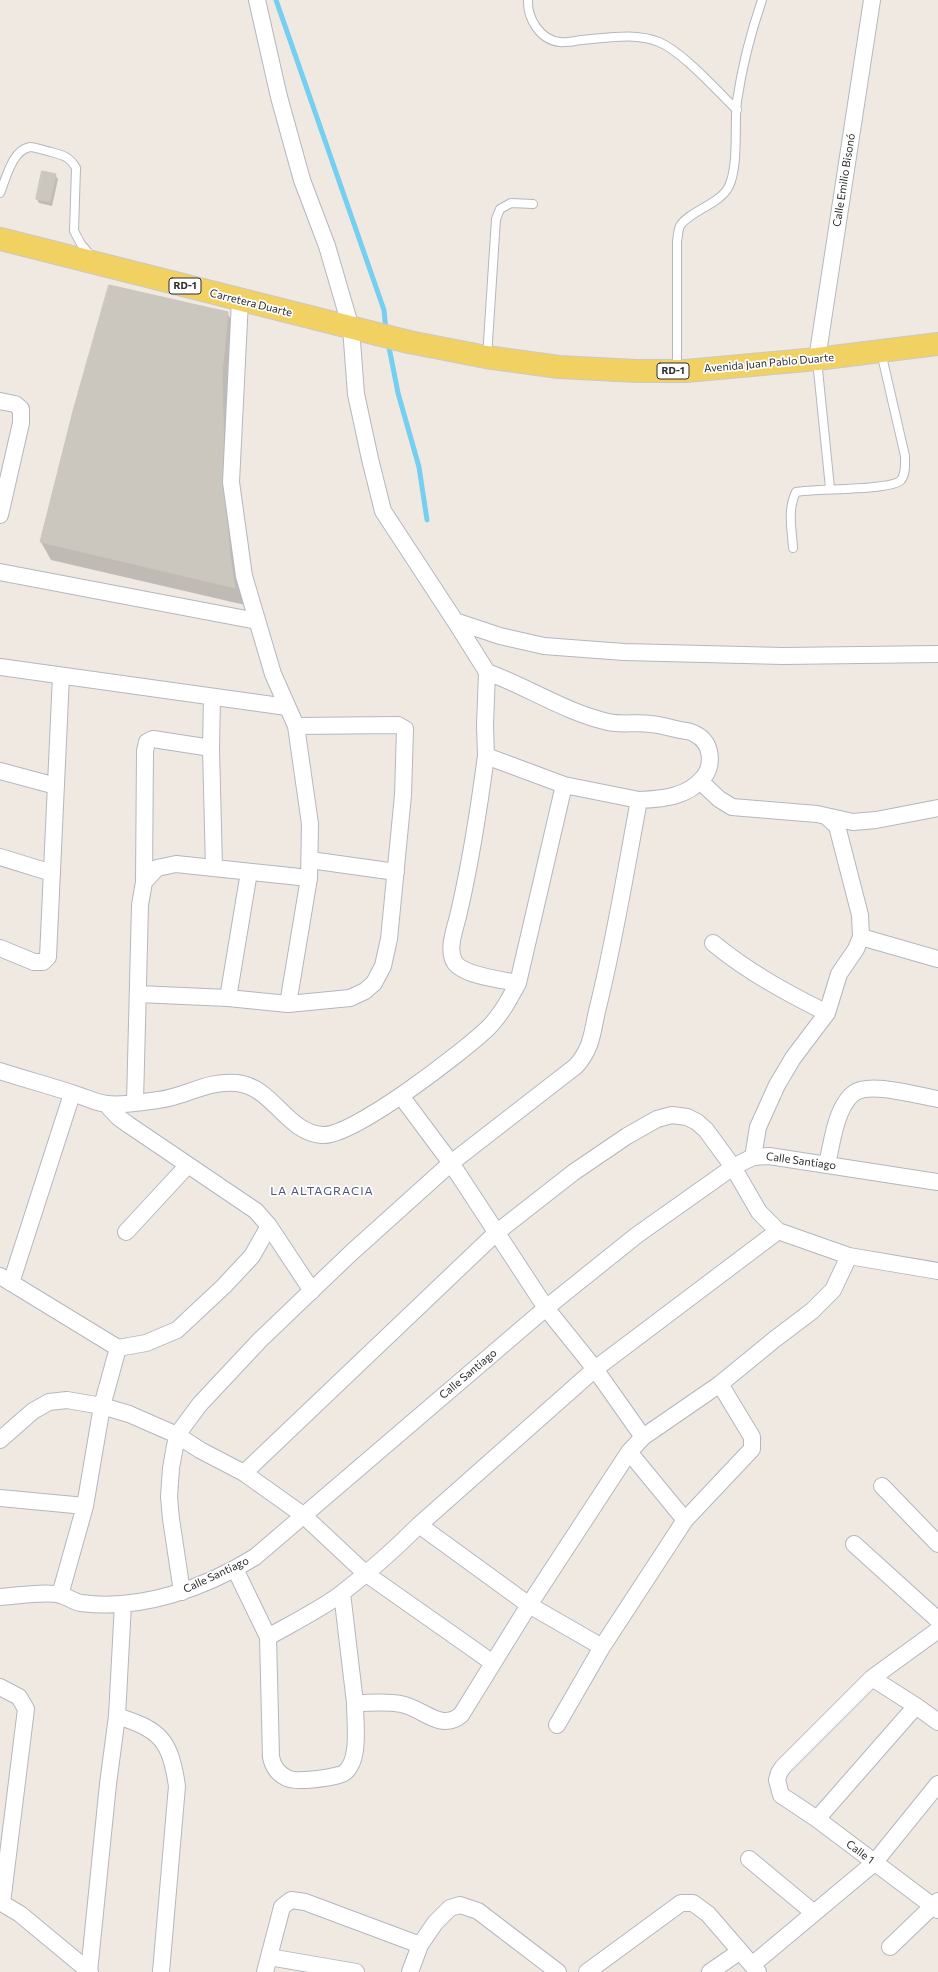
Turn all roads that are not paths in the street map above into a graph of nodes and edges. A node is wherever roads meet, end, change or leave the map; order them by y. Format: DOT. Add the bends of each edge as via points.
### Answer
graph roads {
  1 [pos="257,0"];
  2 [pos="528,0"];
  3 [pos="762,0"];
  4 [pos="872,0"];
  5 [pos="737,110"];
  6 [pos="0,192"];
  7 [pos="533,204"];
  8 [pos="0,239"];
  9 [pos="103,265"];
  10 [pos="240,300"];
  11 [pos="360,330"];
  12 [pos="409,342"];
  13 [pos="938,344"];
  14 [pos="881,351"];
  15 [pos="486,358"];
  16 [pos="817,360"];
  17 [pos="677,371"];
  18 [pos="0,401"];
  19 [pos="830,488"];
  20 [pos="0,515"];
  21 [pos="793,548"];
  22 [pos="0,572"];
  23 [pos="258,621"];
  24 [pos="454,621"];
  25 [pos="938,654"];
  26 [pos="0,667"];
  27 [pos="487,672"];
  28 [pos="61,676"];
  29 [pos="212,697"];
  30 [pos="287,707"];
  31 [pos="296,726"];
  32 [pos="211,748"];
  33 [pos="486,756"];
  34 [pos="0,771"];
  35 [pos="700,781"];
  36 [pos="564,785"];
  37 [pos="56,786"];
  38 [pos="640,800"];
  39 [pos="938,808"];
  40 [pos="826,816"];
  41 [pos="0,857"];
  42 [pos="310,860"];
  43 [pos="214,868"];
  44 [pos="249,872"];
  45 [pos="396,872"];
  46 [pos="52,873"];
  47 [pos="309,878"];
  48 [pos="144,882"];
  49 [pos="861,937"];
  50 [pos="713,943"];
  51 [pos="0,948"];
  52 [pos="938,959"];
  53 [pos="518,983"];
  54 [pos="138,994"];
  55 [pos="228,998"];
  56 [pos="288,1004"];
  57 [pos="827,1014"];
  58 [pos="0,1071"];
  59 [pos="72,1094"];
  60 [pos="401,1096"];
  61 [pos="938,1099"];
  62 [pos="135,1102"];
  63 [pos="106,1104"];
  64 [pos="753,1157"];
  65 [pos="451,1163"];
  66 [pos="188,1164"];
  67 [pos="827,1164"];
  68 [pos="732,1167"];
  69 [pos="938,1182"];
  70 [pos="269,1226"];
  71 [pos="778,1231"];
  72 [pos="126,1232"];
  73 [pos="496,1233"];
  74 [pos="849,1256"];
  75 [pos="938,1271"];
  76 [pos="6,1280"];
  77 [pos="312,1291"];
  78 [pos="546,1308"];
  79 [pos="118,1348"];
  80 [pos="595,1369"];
  81 [pos="720,1384"];
  82 [pos="102,1406"];
  83 [pos="177,1435"];
  84 [pos="643,1437"];
  85 [pos="0,1440"];
  86 [pos="629,1452"];
  87 [pos="244,1473"];
  88 [pos="882,1486"];
  89 [pos="0,1498"];
  90 [pos="85,1506"];
  91 [pos="303,1515"];
  92 [pos="685,1520"];
  93 [pos="419,1525"];
  94 [pos="854,1544"];
  95 [pos="938,1544"];
  96 [pos="235,1569"];
  97 [pos="365,1573"];
  98 [pos="182,1592"];
  99 [pos="342,1593"];
  100 [pos="60,1595"];
  101 [pos="0,1597"];
  102 [pos="123,1604"];
  103 [pos="529,1605"];
  104 [pos="938,1620"];
  105 [pos="938,1630"];
  106 [pos="268,1637"];
  107 [pos="602,1647"];
  108 [pos="493,1663"];
  109 [pos="872,1678"];
  110 [pos="0,1687"];
  111 [pos="355,1703"];
  112 [pos="916,1706"];
  113 [pos="117,1716"];
  114 [pos="938,1722"];
  115 [pos="557,1725"];
  116 [pos="938,1784"];
  117 [pos="817,1819"];
  118 [pos="5,1824"];
  119 [pos="749,1859"];
  120 [pos="874,1863"];
  121 [pos="1,1902"];
  122 [pos="936,1906"];
  123 [pos="814,1913"];
  124 [pos="420,1945"];
  125 [pos="890,1947"];
  126 [pos="739,1952"];
  127 [pos="267,1964"];
  128 [pos="755,1968"];
  129 [pos="90,1972"];
  130 [pos="161,1972"];
  131 [pos="356,1972"];
  132 [pos="410,1972"];
  133 [pos="558,1972"];
  134 [pos="587,1972"];
  135 [pos="710,1972"];
  1 -- 11 [label="street" via="279,97 302,180"];
  2 -- 5 [label="lane" via="534,26 546,37 559,42 638,36 659,42 675,51"];
  3 -- 5 [label="lane" via="753,26"];
  4 -- 16 [label="street, Calle Emilio Bisonó"];
  5 -- 17 [label="lane" via="734,161 729,186 713,202 680,226 677,241"];
  6 -- 9 [label="lane" via="16,155 22,150 30,147 66,156 73,161 76,168 74,231 89,254"];
  7 -- 15 [label="lane" via="511,203 500,209 496,219"];
  8 -- 9 [label="main road, Carretera Duarte / RD-1"];
  9 -- 10 [label="main road, Carretera Duarte / RD-1"];
  10 -- 11 [label="main road, Carretera Duarte / RD-1"];
  10 -- 23 [label="street" via="232,482 244,576"];
  11 -- 12 [label="main road, Carretera Duarte"];
  11 -- 24 [label="street" via="356,394 383,511"];
  12 -- 15 [label="main road, Avenida Juan Pablo Duarte / RD-1"];
  13 -- 14 [label="main road, Avenida Juan Pablo Duarte / RD-1"];
  14 -- 16 [label="main road, Avenida Juan Pablo Duarte / RD-1"];
  14 -- 19 [label="lane" via="905,456 905,469 901,480 890,486"];
  15 -- 17 [label="main road, Avenida Juan Pablo Duarte / RD-1" via="559,367"];
  16 -- 17 [label="main road, Avenida Juan Pablo Duarte / RD-1"];
  16 -- 19 [label="lane"];
  18 -- 20 [label="street" via="15,404 21,409 21,423"];
  19 -- 21 [label="lane" via="796,492 790,510"];
  22 -- 23 [label="street"];
  23 -- 30 [label="street" via="273,674"];
  24 -- 25 [label="street" via="500,636 544,646 624,652 783,656"];
  24 -- 27 [label="street"];
  26 -- 28 [label="street"];
  27 -- 33 [label="street"];
  27 -- 35 [label="street" via="517,683 578,713 603,720 650,724 696,734 706,745 711,757 709,771"];
  28 -- 29 [label="street"];
  28 -- 37 [label="street"];
  29 -- 30 [label="street"];
  29 -- 32 [label="street"];
  30 -- 31 [label="street"];
  31 -- 42 [label="street" via="310,824"];
  31 -- 45 [label="street" via="398,725 405,729 403,795"];
  32 -- 43 [label="street"];
  32 -- 48 [label="street" via="153,739 147,742"];
  33 -- 36 [label="street"];
  33 -- 53 [label="street" via="478,816 451,955 456,964 467,971"];
  34 -- 37 [label="street"];
  35 -- 38 [label="street" via="682,794 662,799"];
  35 -- 40 [label="street" via="718,799 732,807"];
  36 -- 38 [label="street"];
  36 -- 53 [label="street"];
  37 -- 46 [label="street"];
  38 -- 65 [label="street" via="608,968 588,1050 576,1066"];
  39 -- 40 [label="street" via="853,822"];
  40 -- 49 [label="street" via="837,826 860,915"];
  41 -- 46 [label="street"];
  42 -- 45 [label="street"];
  42 -- 47 [label="street"];
  43 -- 44 [label="street"];
  43 -- 48 [label="street" via="176,864 157,868"];
  44 -- 47 [label="street"];
  44 -- 55 [label="street"];
  45 -- 56 [label="street" via="389,939 383,966 374,983 365,991 350,998"];
  46 -- 51 [label="street" via="48,957 43,962 34,962"];
  47 -- 56 [label="street"];
  48 -- 54 [label="street" via="140,905"];
  49 -- 52 [label="street"];
  49 -- 57 [label="street" via="840,974"];
  50 -- 57 [label="street" via="736,962 784,992"];
  53 -- 60 [label="street" via="505,1007 488,1028"];
  54 -- 55 [label="street"];
  54 -- 62 [label="street"];
  55 -- 56 [label="street"];
  57 -- 64 [label="street" via="793,1058 777,1085 758,1127"];
  58 -- 59 [label="street"];
  59 -- 63 [label="street"];
  59 -- 76 [label="street"];
  60 -- 62 [label="street" via="358,1122 334,1134 323,1135 307,1131 297,1125 262,1092 236,1083 210,1084 172,1098"];
  60 -- 65 [label="street"];
  61 -- 67 [label="street" via="876,1088 864,1088 854,1093 847,1099 839,1114"];
  62 -- 63 [label="street"];
  63 -- 66 [label="street" via="118,1117"];
  64 -- 67 [label="street, Calle Santiago" via="769,1156"];
  64 -- 68 [label="street, Calle Santiago"];
  65 -- 73 [label="street"];
  65 -- 77 [label="street"];
  66 -- 70 [label="street" via="256,1211"];
  66 -- 72 [label="street"];
  67 -- 69 [label="street, Calle Santiago"];
  68 -- 71 [label="street" via="759,1212"];
  68 -- 73 [label="street" via="706,1130 697,1122 686,1117 657,1119 574,1172"];
  68 -- 78 [label="street, Calle Santiago" via="637,1235"];
  70 -- 77 [label="street"];
  70 -- 79 [label="street" via="252,1256 177,1330 146,1343"];
  71 -- 74 [label="street"];
  71 -- 80 [label="street"];
  73 -- 78 [label="street"];
  73 -- 87 [label="street"];
  74 -- 75 [label="street"];
  74 -- 81 [label="street" via="833,1290 812,1311"];
  76 -- 79 [label="street"];
  77 -- 83 [label="street" via="260,1340 200,1404"];
  78 -- 80 [label="street"];
  78 -- 91 [label="street, Calle Santiago"];
  79 -- 82 [label="street"];
  80 -- 84 [label="street"];
  80 -- 93 [label="street"];
  81 -- 84 [label="street"];
  81 -- 92 [label="street" via="752,1437 752,1449"];
  82 -- 83 [label="street" via="129,1414"];
  82 -- 85 [label="street" via="67,1400 49,1402 33,1411"];
  82 -- 90 [label="street"];
  83 -- 87 [label="street"];
  83 -- 98 [label="street" via="169,1497"];
  84 -- 86 [label="street"];
  86 -- 92 [label="street"];
  86 -- 103 [label="street"];
  87 -- 91 [label="street"];
  88 -- 95 [label="street"];
  89 -- 90 [label="street"];
  90 -- 100 [label="street"];
  91 -- 96 [label="street, Calle Santiago" via="255,1556"];
  91 -- 97 [label="street"];
  92 -- 107 [label="street"];
  93 -- 97 [label="street" via="391,1553"];
  93 -- 103 [label="street"];
  94 -- 104 [label="street"];
  96 -- 98 [label="street, Calle Santiago"];
  96 -- 106 [label="street"];
  97 -- 99 [label="street"];
  97 -- 108 [label="street"];
  98 -- 102 [label="street, Calle Santiago"];
  99 -- 106 [label="street"];
  99 -- 111 [label="street"];
  100 -- 101 [label="street, Calle Santiago"];
  100 -- 102 [label="street, Calle Santiago" via="80,1603"];
  102 -- 113 [label="street"];
  103 -- 107 [label="street"];
  103 -- 108 [label="street"];
  105 -- 109 [label="street"];
  106 -- 111 [label="street" via="271,1758 279,1773 288,1779 298,1780 345,1772 355,1754"];
  107 -- 115 [label="street"];
  108 -- 111 [label="street" via="461,1715 454,1720 443,1721 401,1704"];
  109 -- 112 [label="street"];
  109 -- 117 [label="street, Calle 1" via="779,1773 777,1780 781,1795"];
  110 -- 118 [label="street" via="19,1697 26,1709"];
  112 -- 114 [label="street"];
  112 -- 117 [label="street"];
  113 -- 129 [label="street"];
  113 -- 130 [label="street" via="144,1725 160,1737 173,1759 177,1786"];
  116 -- 120 [label="street"];
  117 -- 120 [label="street, Calle 1"];
  118 -- 121 [label="street"];
  119 -- 123 [label="street"];
  120 -- 122 [label="street, Calle 1"];
  120 -- 123 [label="street"];
  121 -- 129 [label="street" via="20,1914"];
  122 -- 125 [label="street"];
  123 -- 128 [label="street"];
  124 -- 127 [label="street" via="305,1902 291,1900 282,1907"];
  124 -- 132 [label="street"];
  124 -- 133 [label="street" via="435,1922 450,1908 460,1905 478,1910"];
  126 -- 128 [label="street"];
  126 -- 134 [label="street" via="708,1914 693,1903 681,1903"];
  126 -- 135 [label="street"];
  127 -- 131 [label="street"];
}
